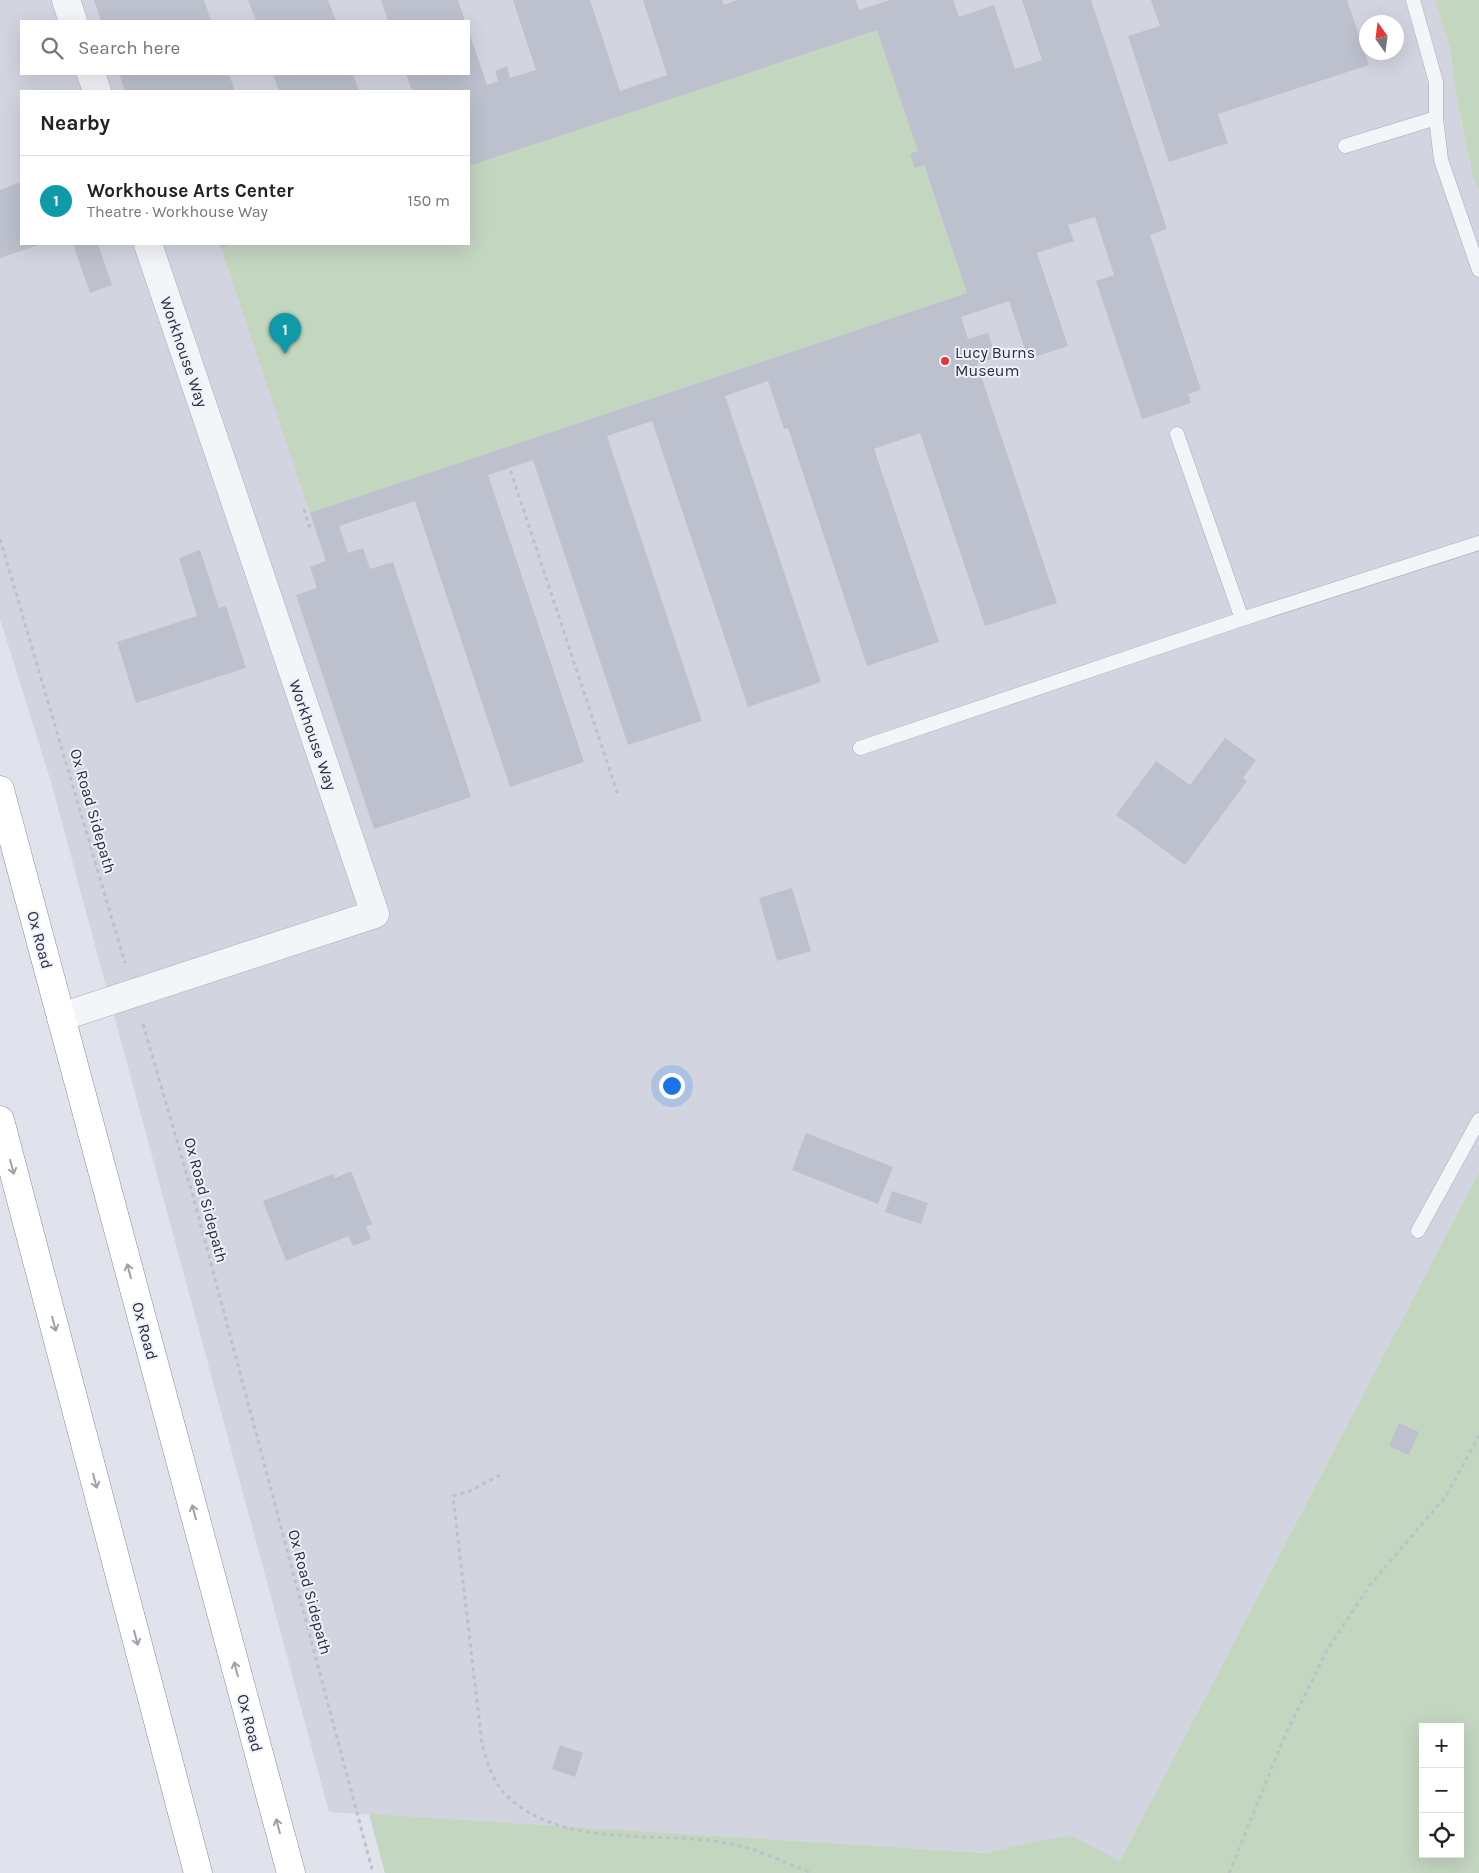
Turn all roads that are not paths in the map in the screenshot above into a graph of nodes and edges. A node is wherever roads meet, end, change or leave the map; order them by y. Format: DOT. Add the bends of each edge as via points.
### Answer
graph roads {
  1 [pos="66,0"];
  2 [pos="1413,0"];
  3 [pos="73,20"];
  4 [pos="91,75"];
  5 [pos="97,90"];
  6 [pos="1436,118"];
  7 [pos="1345,146"];
  8 [pos="148,245"];
  9 [pos="1479,270"];
  10 [pos="1177,434"];
  11 [pos="1479,543"];
  12 [pos="1242,619"];
  13 [pos="860,748"];
  14 [pos="0,790"];
  15 [pos="61,1017"];
  16 [pos="0,1120"];
  17 [pos="1479,1120"];
  18 [pos="1418,1232"];
  19 [pos="198,1873"];
  20 [pos="291,1873"];
  1 -- 3 [label="street"];
  2 -- 6 [label="lane" via="1436,82"];
  4 -- 5 [label="street"];
  6 -- 7 [label="lane"];
  6 -- 9 [label="lane" via="1441,160"];
  8 -- 15 [label="street, Workhouse Way" via="375,914"];
  10 -- 12 [label="lane"];
  11 -- 12 [label="lane"];
  12 -- 13 [label="lane"];
  14 -- 15 [label="highway, Ox Road"];
  20 -- 15 [label="highway, Ox Road, one-way"];
  16 -- 19 [label="highway, one-way"];
  17 -- 18 [label="lane"];
}
